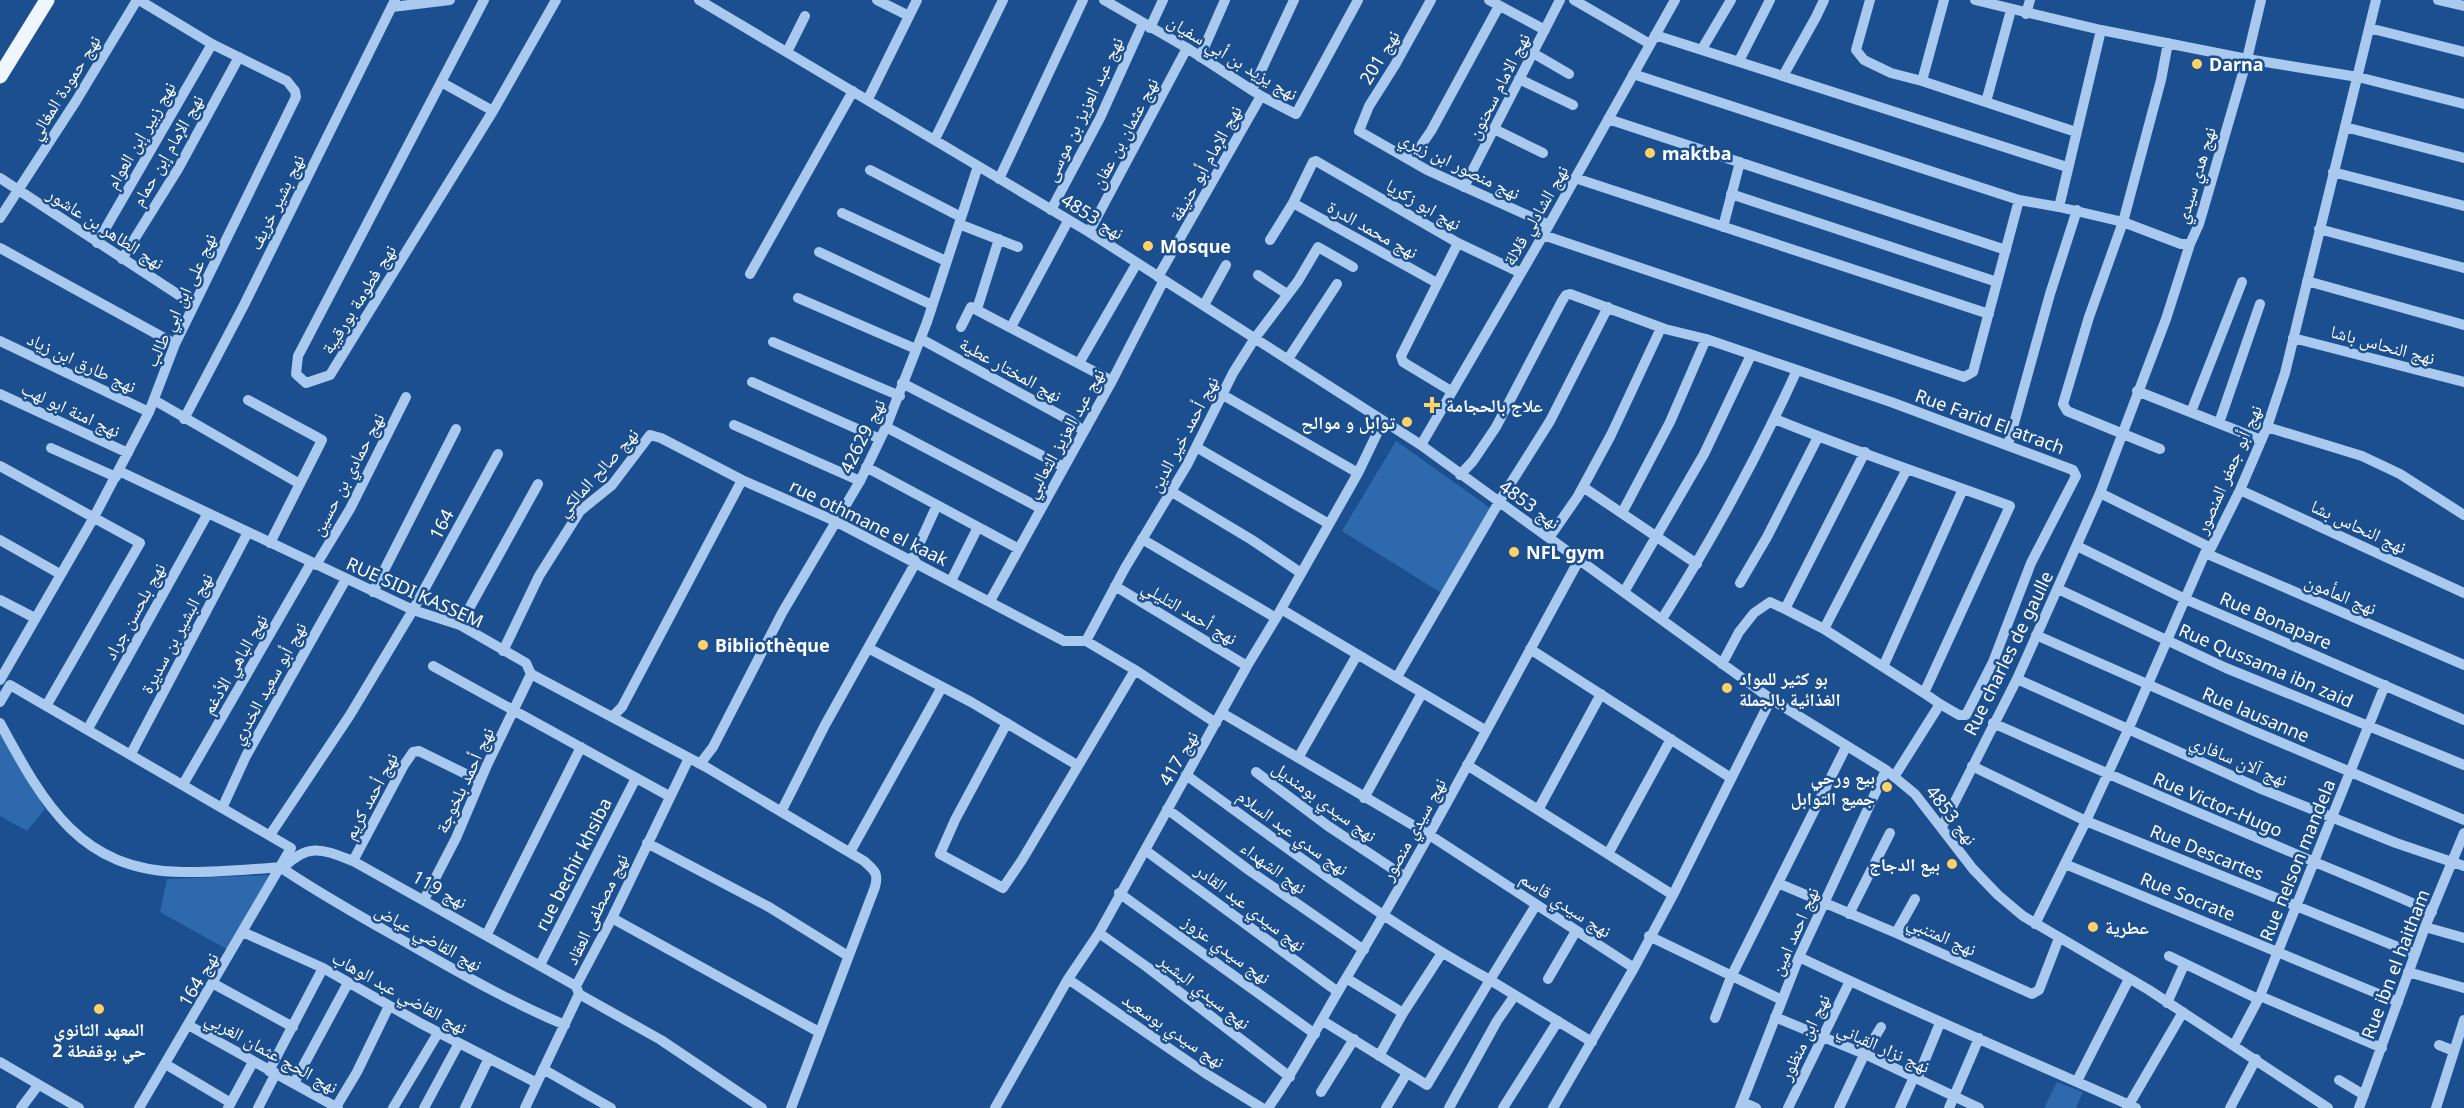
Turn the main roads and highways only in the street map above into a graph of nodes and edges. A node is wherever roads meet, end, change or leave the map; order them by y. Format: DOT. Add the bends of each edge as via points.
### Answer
graph roads {
  1 [pos="46,0"];
  2 [pos="0,76"];
  1 -- 2 [label="main road"];
}
